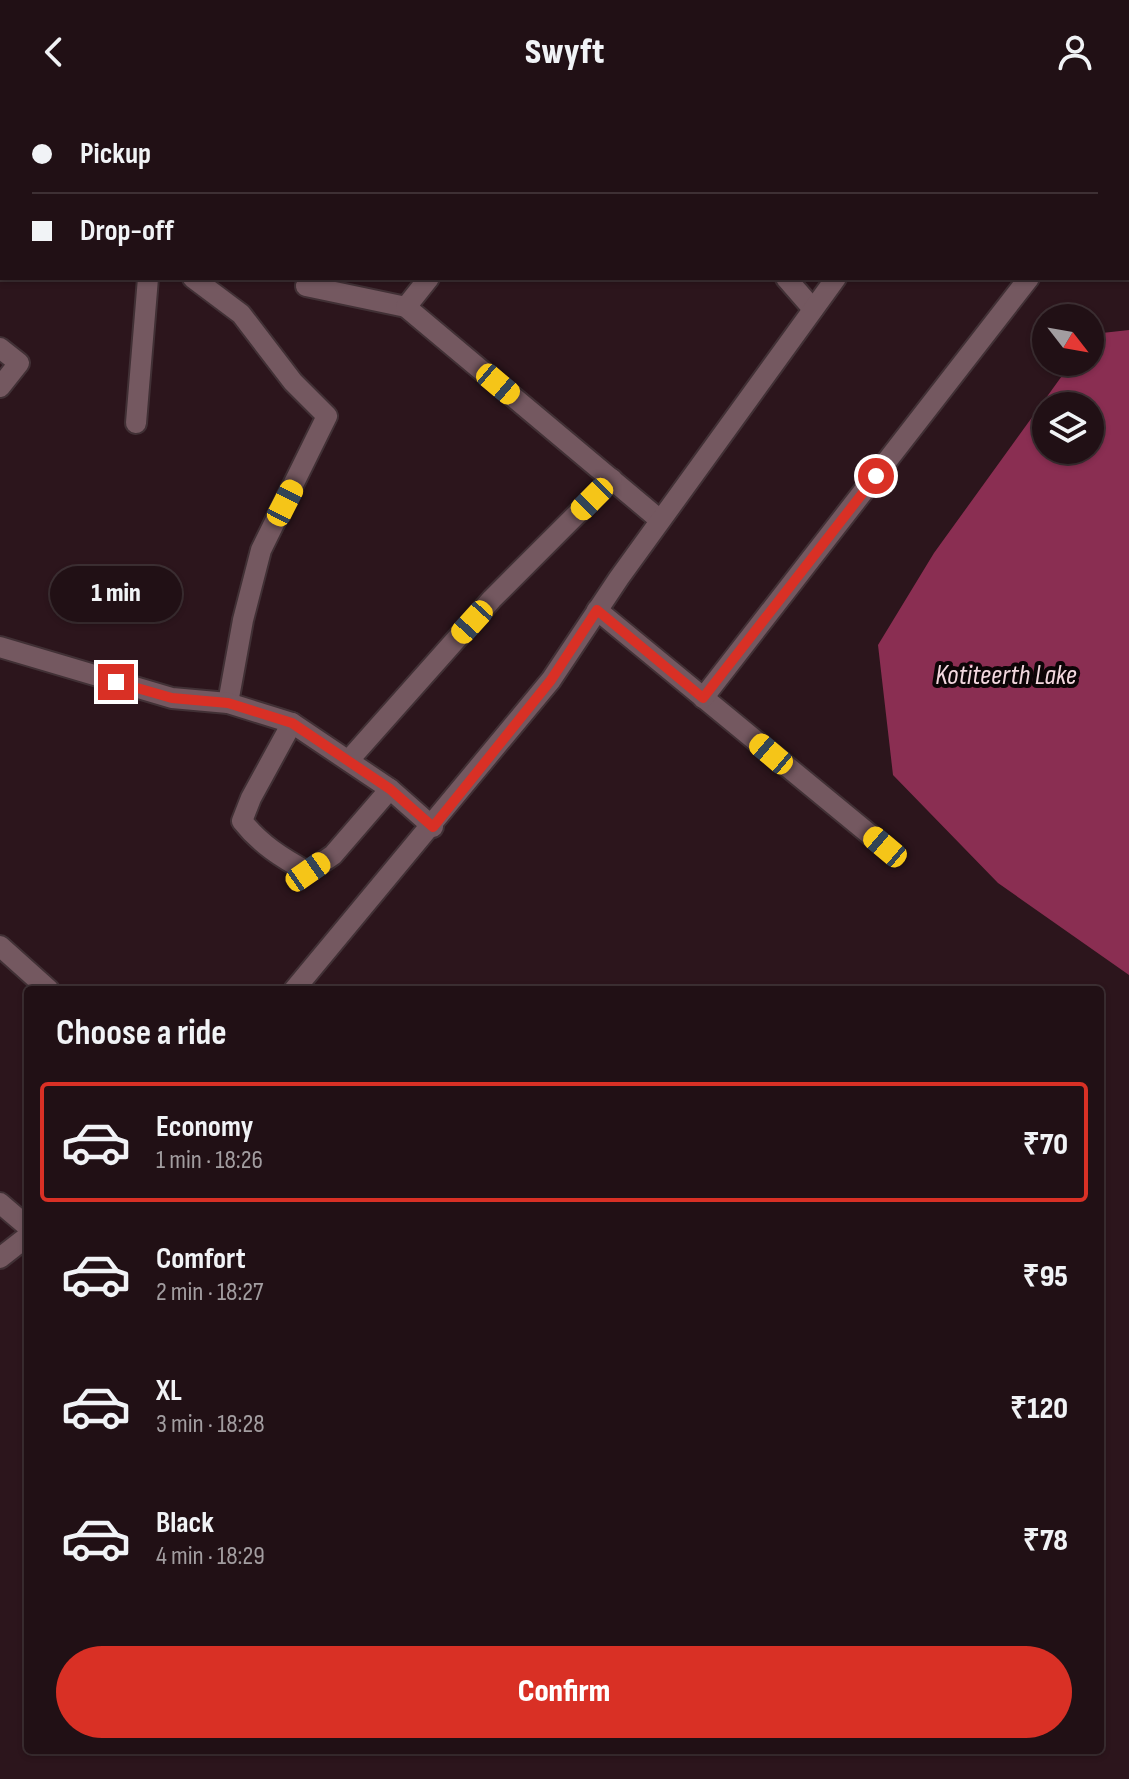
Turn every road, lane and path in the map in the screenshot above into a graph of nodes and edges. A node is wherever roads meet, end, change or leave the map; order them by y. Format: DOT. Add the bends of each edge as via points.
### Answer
graph roads {
  1 [pos="148,280"];
  2 [pos="196,280"];
  3 [pos="310,280"];
  4 [pos="427,280"];
  5 [pos="788,280"];
  6 [pos="835,280"];
  7 [pos="1027,280"];
  8 [pos="406,307"];
  9 [pos="813,309"];
  10 [pos="0,348"];
  11 [pos="0,387"];
  12 [pos="136,423"];
  13 [pos="612,479"];
  14 [pos="660,520"];
  15 [pos="597,610"];
  16 [pos="0,647"];
  17 [pos="703,698"];
  18 [pos="228,703"];
  19 [pos="292,723"];
  20 [pos="349,760"];
  21 [pos="390,789"];
  22 [pos="433,827"];
  23 [pos="885,847"];
  24 [pos="0,946"];
  25 [pos="45,986"];
  26 [pos="297,986"];
  27 [pos="0,1203"];
  28 [pos="24,1224"];
  29 [pos="24,1239"];
  30 [pos="0,1258"];
  1 -- 12 [label="street"];
  2 -- 18 [label="street" via="241,314 293,382 327,416 261,550"];
  3 -- 8 [label="street" via="306,286"];
  4 -- 8 [label="street"];
  5 -- 9 [label="street"];
  6 -- 9 [label="street"];
  7 -- 17 [label="street"];
  8 -- 13 [label="street"];
  9 -- 14 [label="street"];
  10 -- 11 [label="street" via="19,363"];
  13 -- 14 [label="street"];
  13 -- 20 [label="street" via="492,599"];
  14 -- 15 [label="street"];
  15 -- 17 [label="street"];
  15 -- 22 [label="street" via="551,680"];
  16 -- 18 [label="street" via="172,698"];
  17 -- 23 [label="street"];
  18 -- 19 [label="street"];
  19 -- 20 [label="street"];
  19 -- 21 [label="street" via="242,821 281,858 308,872 333,855"];
  20 -- 21 [label="street"];
  21 -- 22 [label="street"];
  22 -- 26 [label="street"];
  24 -- 25 [label="street"];
  27 -- 28 [label="street"];
  29 -- 30 [label="street"];
}
